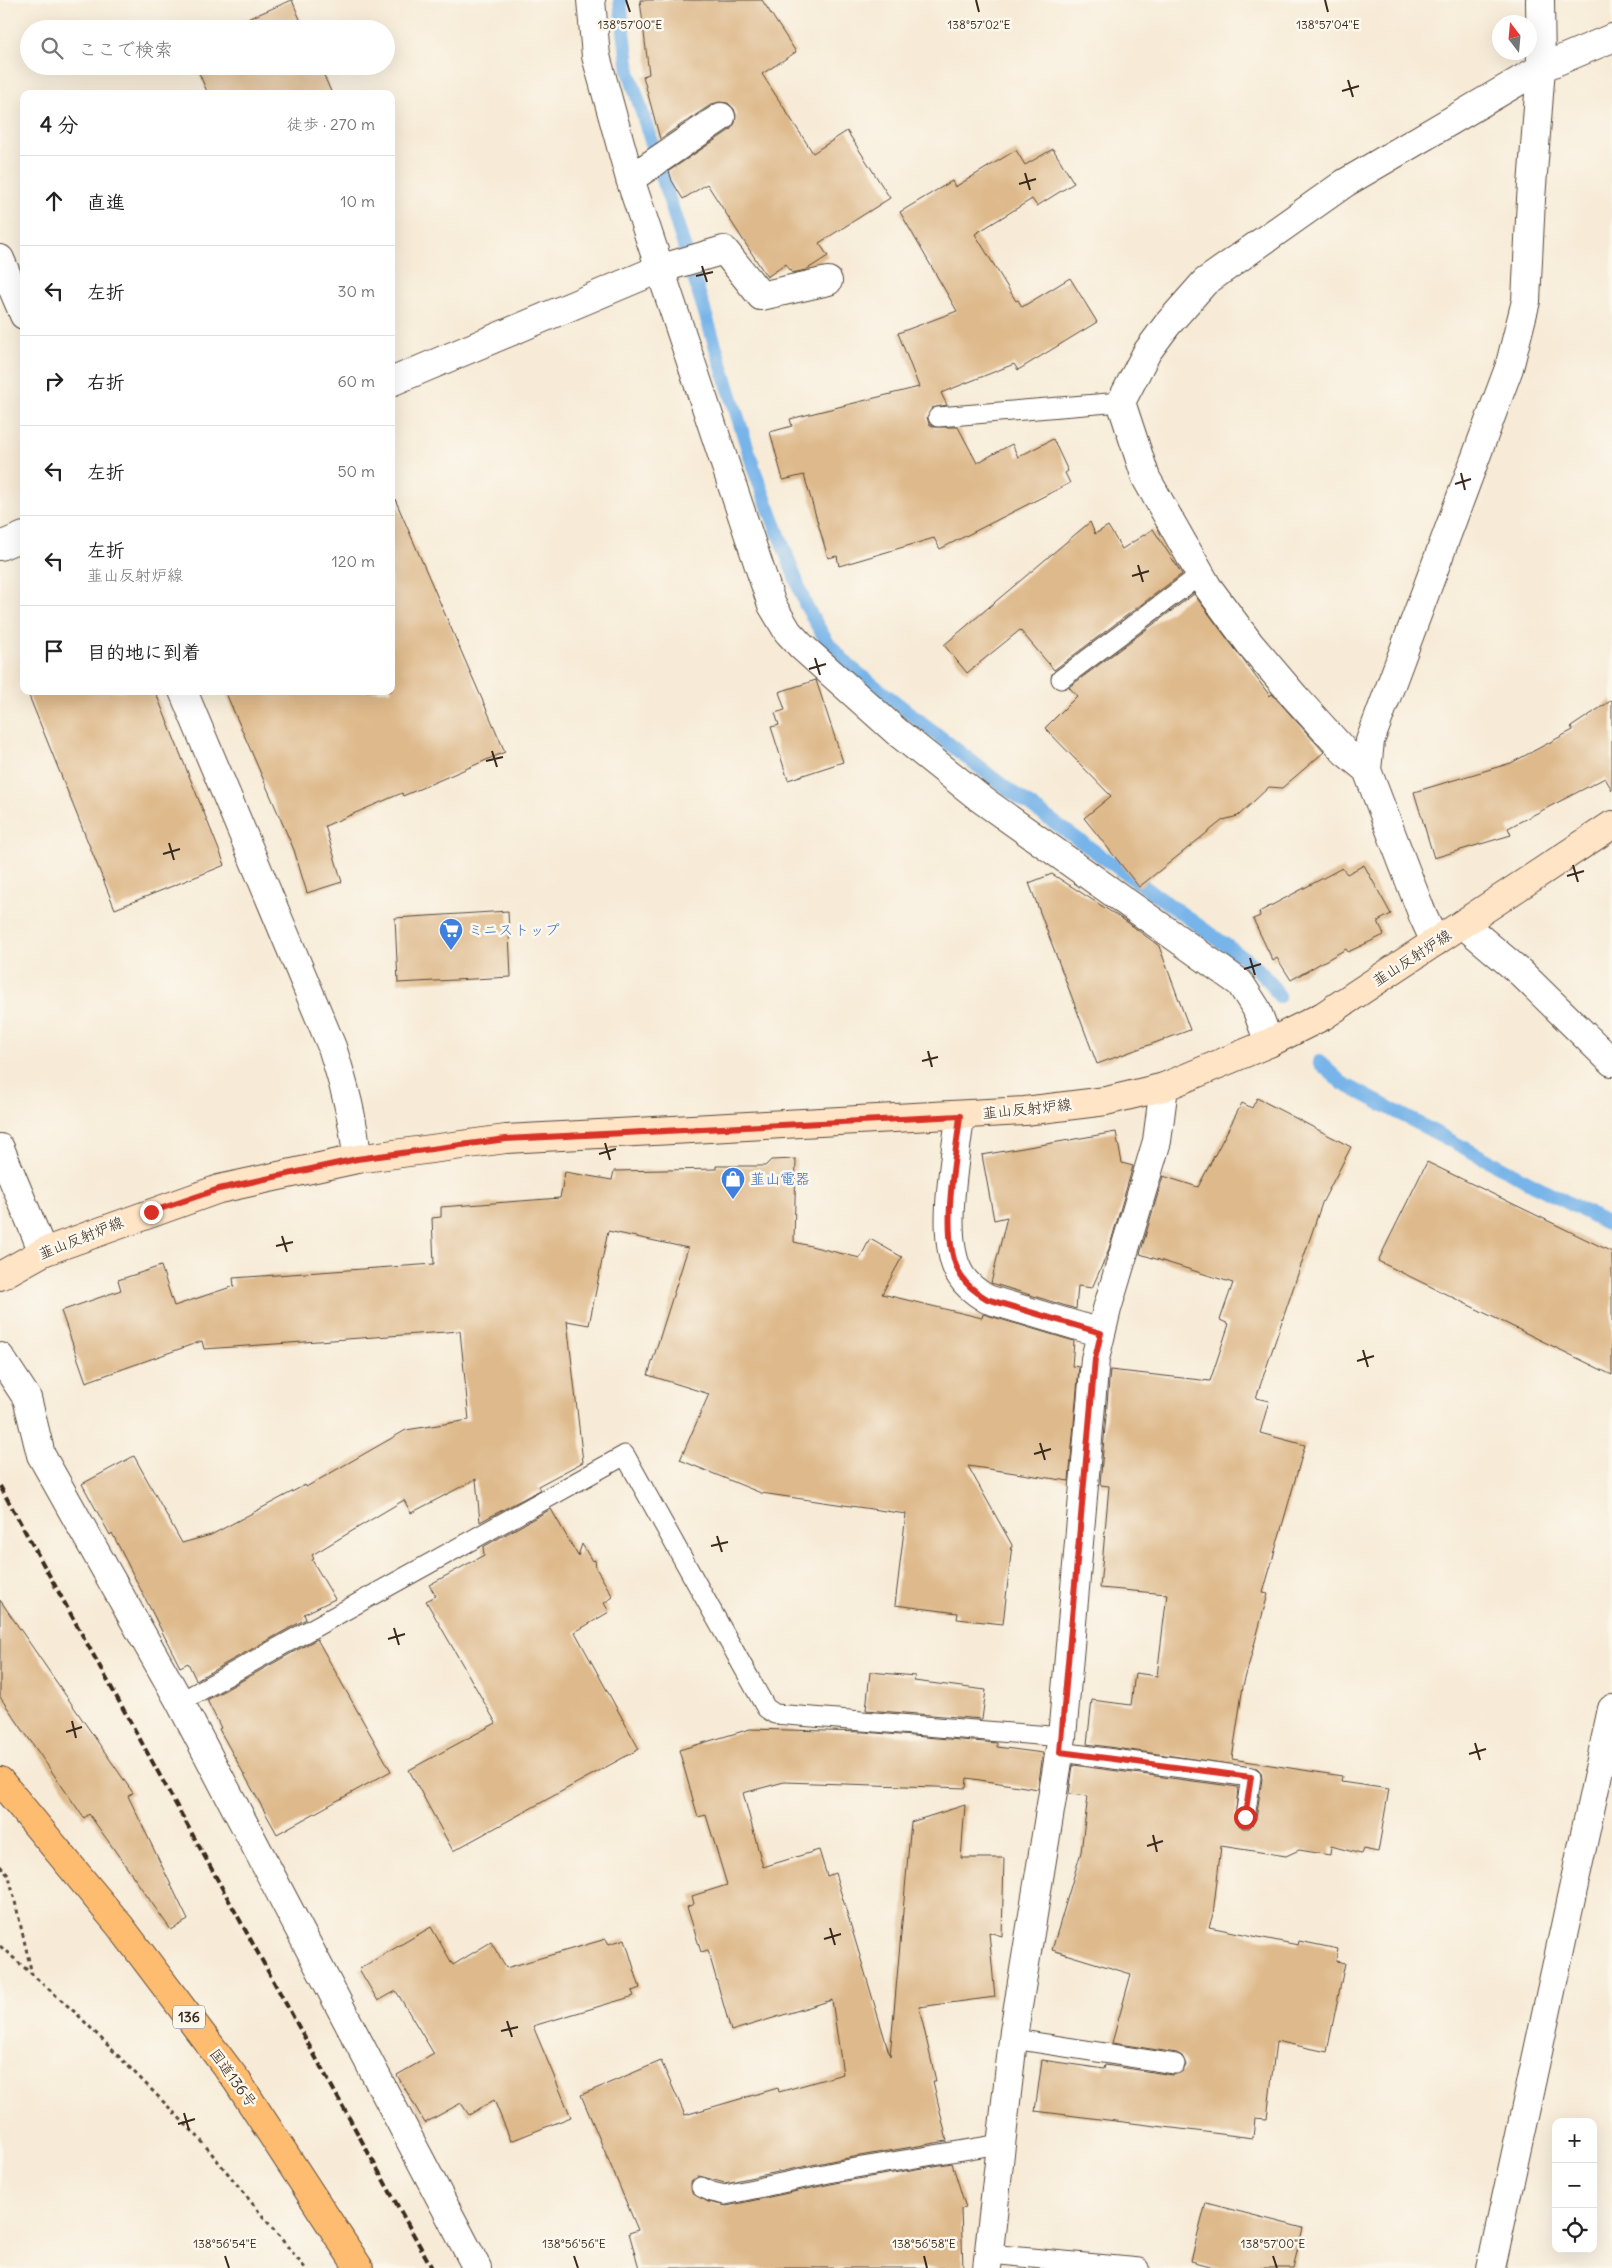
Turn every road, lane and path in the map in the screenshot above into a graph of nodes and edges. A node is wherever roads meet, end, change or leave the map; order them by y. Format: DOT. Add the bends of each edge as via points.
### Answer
graph roads {
  1 [pos="591,0"];
  2 [pos="1540,0"];
  3 [pos="1612,38"];
  4 [pos="1541,68"];
  5 [pos="721,117"];
  6 [pos="634,176"];
  7 [pos="0,259"];
  8 [pos="664,267"];
  9 [pos="828,280"];
  10 [pos="20,306"];
  11 [pos="395,380"];
  12 [pos="1121,402"];
  13 [pos="938,417"];
  14 [pos="20,538"];
  15 [pos="0,546"];
  16 [pos="1200,575"];
  17 [pos="1061,679"];
  18 [pos="185,695"];
  19 [pos="1367,770"];
  20 [pos="1612,825"];
  21 [pos="1463,924"];
  22 [pos="1435,942"];
  23 [pos="1269,1043"];
  24 [pos="1612,1062"];
  25 [pos="1164,1087"];
  26 [pos="960,1116"];
  27 [pos="0,1148"];
  28 [pos="357,1159"];
  29 [pos="43,1252"];
  30 [pos="0,1276"];
  31 [pos="1101,1333"];
  32 [pos="0,1357"];
  33 [pos="180,1702"];
  34 [pos="1612,1709"];
  35 [pos="1061,1745"];
  36 [pos="0,1781"];
  37 [pos="1245,1817"];
  38 [pos="0,1866"];
  39 [pos="0,1946"];
  40 [pos="32,1974"];
  41 [pos="1014,2039"];
  42 [pos="1175,2064"];
  43 [pos="1000,2144"];
  44 [pos="701,2187"];
  45 [pos="988,2261"];
  46 [pos="305,2268"];
  47 [pos="358,2268"];
  48 [pos="477,2268"];
  49 [pos="1140,2268"];
  50 [pos="1491,2268"];
  1 -- 6 [label="street" via="596,56"];
  2 -- 4 [label="street"];
  3 -- 4 [label="street"];
  4 -- 12 [label="street" via="1345,183 1205,282 1147,352"];
  4 -- 19 [label="street" via="1526,301 1508,368 1370,741"];
  5 -- 6 [label="street"];
  6 -- 8 [label="street"];
  7 -- 10 [label="street"];
  8 -- 9 [label="street" via="724,250 761,296"];
  8 -- 11 [label="street"];
  8 -- 23 [label="street" via="772,605 788,632 896,732 981,800 1240,983 1256,1008"];
  12 -- 13 [label="lane"];
  12 -- 16 [label="street" via="1146,478"];
  14 -- 15 [label="street"];
  16 -- 17 [label="lane"];
  16 -- 19 [label="street" via="1250,644 1295,697 1345,752"];
  18 -- 28 [label="street" via="332,1048 354,1127"];
  19 -- 22 [label="street"];
  20 -- 21 [label="main road, 韮山反射炉線"];
  21 -- 22 [label="main road, 韮山反射炉線"];
  21 -- 24 [label="street" via="1521,973"];
  22 -- 23 [label="main road, 韮山反射炉線" via="1323,1016"];
  23 -- 25 [label="main road, 韮山反射炉線"];
  25 -- 26 [label="main road, 韮山反射炉線" via="1106,1101"];
  25 -- 31 [label="street" via="1157,1141"];
  26 -- 28 [label="main road, 韮山反射炉線" via="506,1139"];
  26 -- 31 [label="street" via="948,1227 952,1256 961,1276 975,1292 987,1299"];
  27 -- 29 [label="street"];
  28 -- 29 [label="main road, 韮山反射炉線" via="219,1189"];
  29 -- 30 [label="main road, 韮山反射炉線"];
  31 -- 35 [label="street" via="1095,1359"];
  32 -- 33 [label="street" via="27,1398 40,1455"];
  33 -- 35 [label="lane" via="625,1455 766,1708 775,1714"];
  33 -- 48 [label="street"];
  34 -- 50 [label="street"];
  35 -- 37 [label="lane" via="1251,1777"];
  35 -- 41 [label="street"];
  36 -- 47 [label="highway, 国道136号 / 136" via="120,1926 237,2081"];
  38 -- 40 [label="path" via="8,1876"];
  39 -- 40 [label="path"];
  40 -- 46 [label="path" via="77,2014 198,2138"];
  41 -- 42 [label="lane"];
  41 -- 43 [label="street"];
  43 -- 44 [label="lane" via="838,2171 725,2195"];
  43 -- 45 [label="street"];
  45 -- 49 [label="lane"];
}
